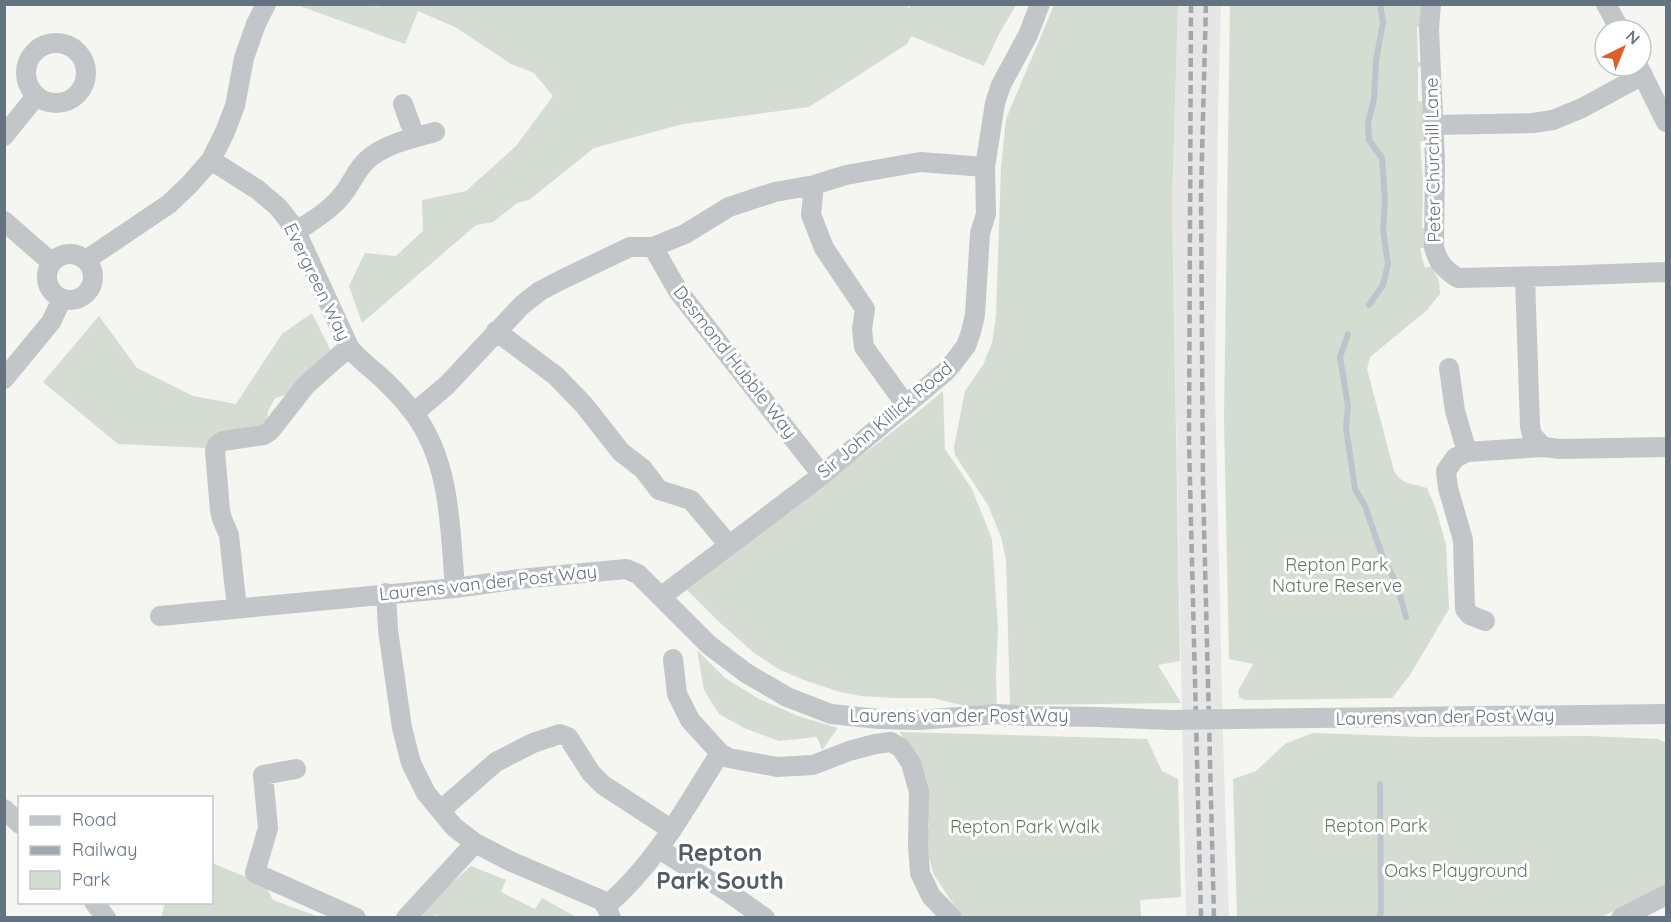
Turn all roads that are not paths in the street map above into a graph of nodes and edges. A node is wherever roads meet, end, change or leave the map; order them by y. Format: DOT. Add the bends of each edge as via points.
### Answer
graph roads {
  1 [pos="266,4"];
  2 [pos="1040,4"];
  3 [pos="1431,4"];
  4 [pos="1606,4"];
  5 [pos="1614,18"];
  6 [pos="1629,78"];
  7 [pos="1644,78"];
  8 [pos="36,96"];
  9 [pos="403,104"];
  10 [pos="1666,122"];
  11 [pos="1434,125"];
  12 [pos="435,132"];
  13 [pos="4,136"];
  14 [pos="415,137"];
  15 [pos="211,160"];
  16 [pos="985,168"];
  17 [pos="814,185"];
  18 [pos="4,221"];
  19 [pos="297,231"];
  20 [pos="653,247"];
  21 [pos="86,260"];
  22 [pos="51,262"];
  23 [pos="1666,272"];
  24 [pos="1525,277"];
  25 [pos="62,299"];
  26 [pos="496,332"];
  27 [pos="349,347"];
  28 [pos="1449,368"];
  29 [pos="4,380"];
  30 [pos="906,405"];
  31 [pos="414,413"];
  32 [pos="1543,447"];
  33 [pos="1666,447"];
  34 [pos="1467,452"];
  35 [pos="822,475"];
  36 [pos="729,545"];
  37 [pos="455,588"];
  38 [pos="386,593"];
  39 [pos="662,596"];
  40 [pos="237,609"];
  41 [pos="160,616"];
  42 [pos="1485,621"];
  43 [pos="673,659"];
  44 [pos="1666,714"];
  45 [pos="720,753"];
  46 [pos="296,770"];
  47 [pos="4,809"];
  48 [pos="441,810"];
  49 [pos="18,822"];
  50 [pos="672,830"];
  51 [pos="475,843"];
  52 [pos="659,849"];
  53 [pos="1666,895"];
  54 [pos="95,904"];
  55 [pos="609,912"];
  56 [pos="106,918"];
  57 [pos="356,918"];
  58 [pos="406,918"];
  59 [pos="765,918"];
  60 [pos="952,918"];
  61 [pos="1621,918"];
  1 -- 15 [label="street" via="244,58 231,115"];
  2 -- 16 [label="street, Sir John Killick Road" via="994,103"];
  3 -- 11 [label="street, Peter Churchill Lane"];
  4 -- 5 [label="street"];
  6 -- 11 [label="street" via="1582,108 1543,123"];
  7 -- 10 [label="street"];
  8 -- 13 [label="street"];
  9 -- 14 [label="street"];
  11 -- 24 [label="street, Peter Churchill Lane" via="1437,260 1458,278"];
  12 -- 14 [label="street"];
  14 -- 19 [label="street" via="368,159 343,194"];
  15 -- 19 [label="street, Evergreen Way" via="258,190"];
  15 -- 21 [label="street" via="169,204"];
  16 -- 17 [label="street" via="920,162"];
  16 -- 30 [label="street, Sir John Killick Road" via="986,214 980,233 971,332 953,363"];
  17 -- 20 [label="street" via="739,203 685,234"];
  17 -- 30 [label="street" via="811,215 824,248 865,309 864,348"];
  18 -- 22 [label="street"];
  19 -- 27 [label="street, Evergreen Way"];
  20 -- 26 [label="street" via="630,247 561,279 522,305"];
  20 -- 35 [label="street, Desmond Hubble Way" via="678,291"];
  21 -- 22 [label="street" via="65,254"];
  21 -- 25 [label="street" via="93,274 89,289 78,298"];
  22 -- 25 [label="street" via="47,283"];
  23 -- 24 [label="street, Peter Churchill Lane"];
  24 -- 32 [label="street" via="1530,426 1532,435"];
  25 -- 29 [label="street" via="51,322"];
  26 -- 31 [label="street" via="447,385"];
  26 -- 36 [label="street" via="556,376 659,490 691,500"];
  27 -- 31 [label="street, Evergreen Way"];
  27 -- 40 [label="street" via="306,385 270,431 217,444 220,510 229,535"];
  28 -- 34 [label="street" via="1455,411"];
  30 -- 35 [label="street, Sir John Killick Road"];
  31 -- 37 [label="street, Evergreen Way" via="431,444 443,479"];
  32 -- 33 [label="street"];
  32 -- 34 [label="street"];
  34 -- 42 [label="street" via="1449,465 1446,478 1463,540 1465,609"];
  35 -- 36 [label="street, Sir John Killick Road"];
  36 -- 39 [label="street, Sir John Killick Road"];
  37 -- 38 [label="street, Laurens van der Post Way"];
  37 -- 39 [label="street, Laurens van der Post Way" via="626,569 638,574"];
  38 -- 40 [label="street, Laurens van der Post Way"];
  38 -- 48 [label="street" via="390,641 411,763 426,793"];
  39 -- 44 [label="street, Laurens van der Post Way, bridge" via="709,645 746,673 787,697 831,714 919,720 997,714 1170,720"];
  40 -- 41 [label="street, Laurens van der Post Way"];
  43 -- 45 [label="street" via="677,694 690,720"];
  45 -- 50 [label="street"];
  45 -- 60 [label="street" via="777,767 813,765 875,744 891,742 901,748 911,763 919,792 920,873 931,896"];
  46 -- 57 [label="street" via="263,775 268,828 255,873"];
  47 -- 49 [label="street"];
  48 -- 50 [label="street" via="496,762 560,734 568,737 603,785"];
  48 -- 51 [label="street" via="454,827"];
  50 -- 52 [label="street"];
  51 -- 55 [label="street" via="601,900"];
  51 -- 58 [label="street"];
  52 -- 55 [label="street"];
  52 -- 59 [label="street"];
  53 -- 61 [label="street"];
  54 -- 56 [label="street"];
}
